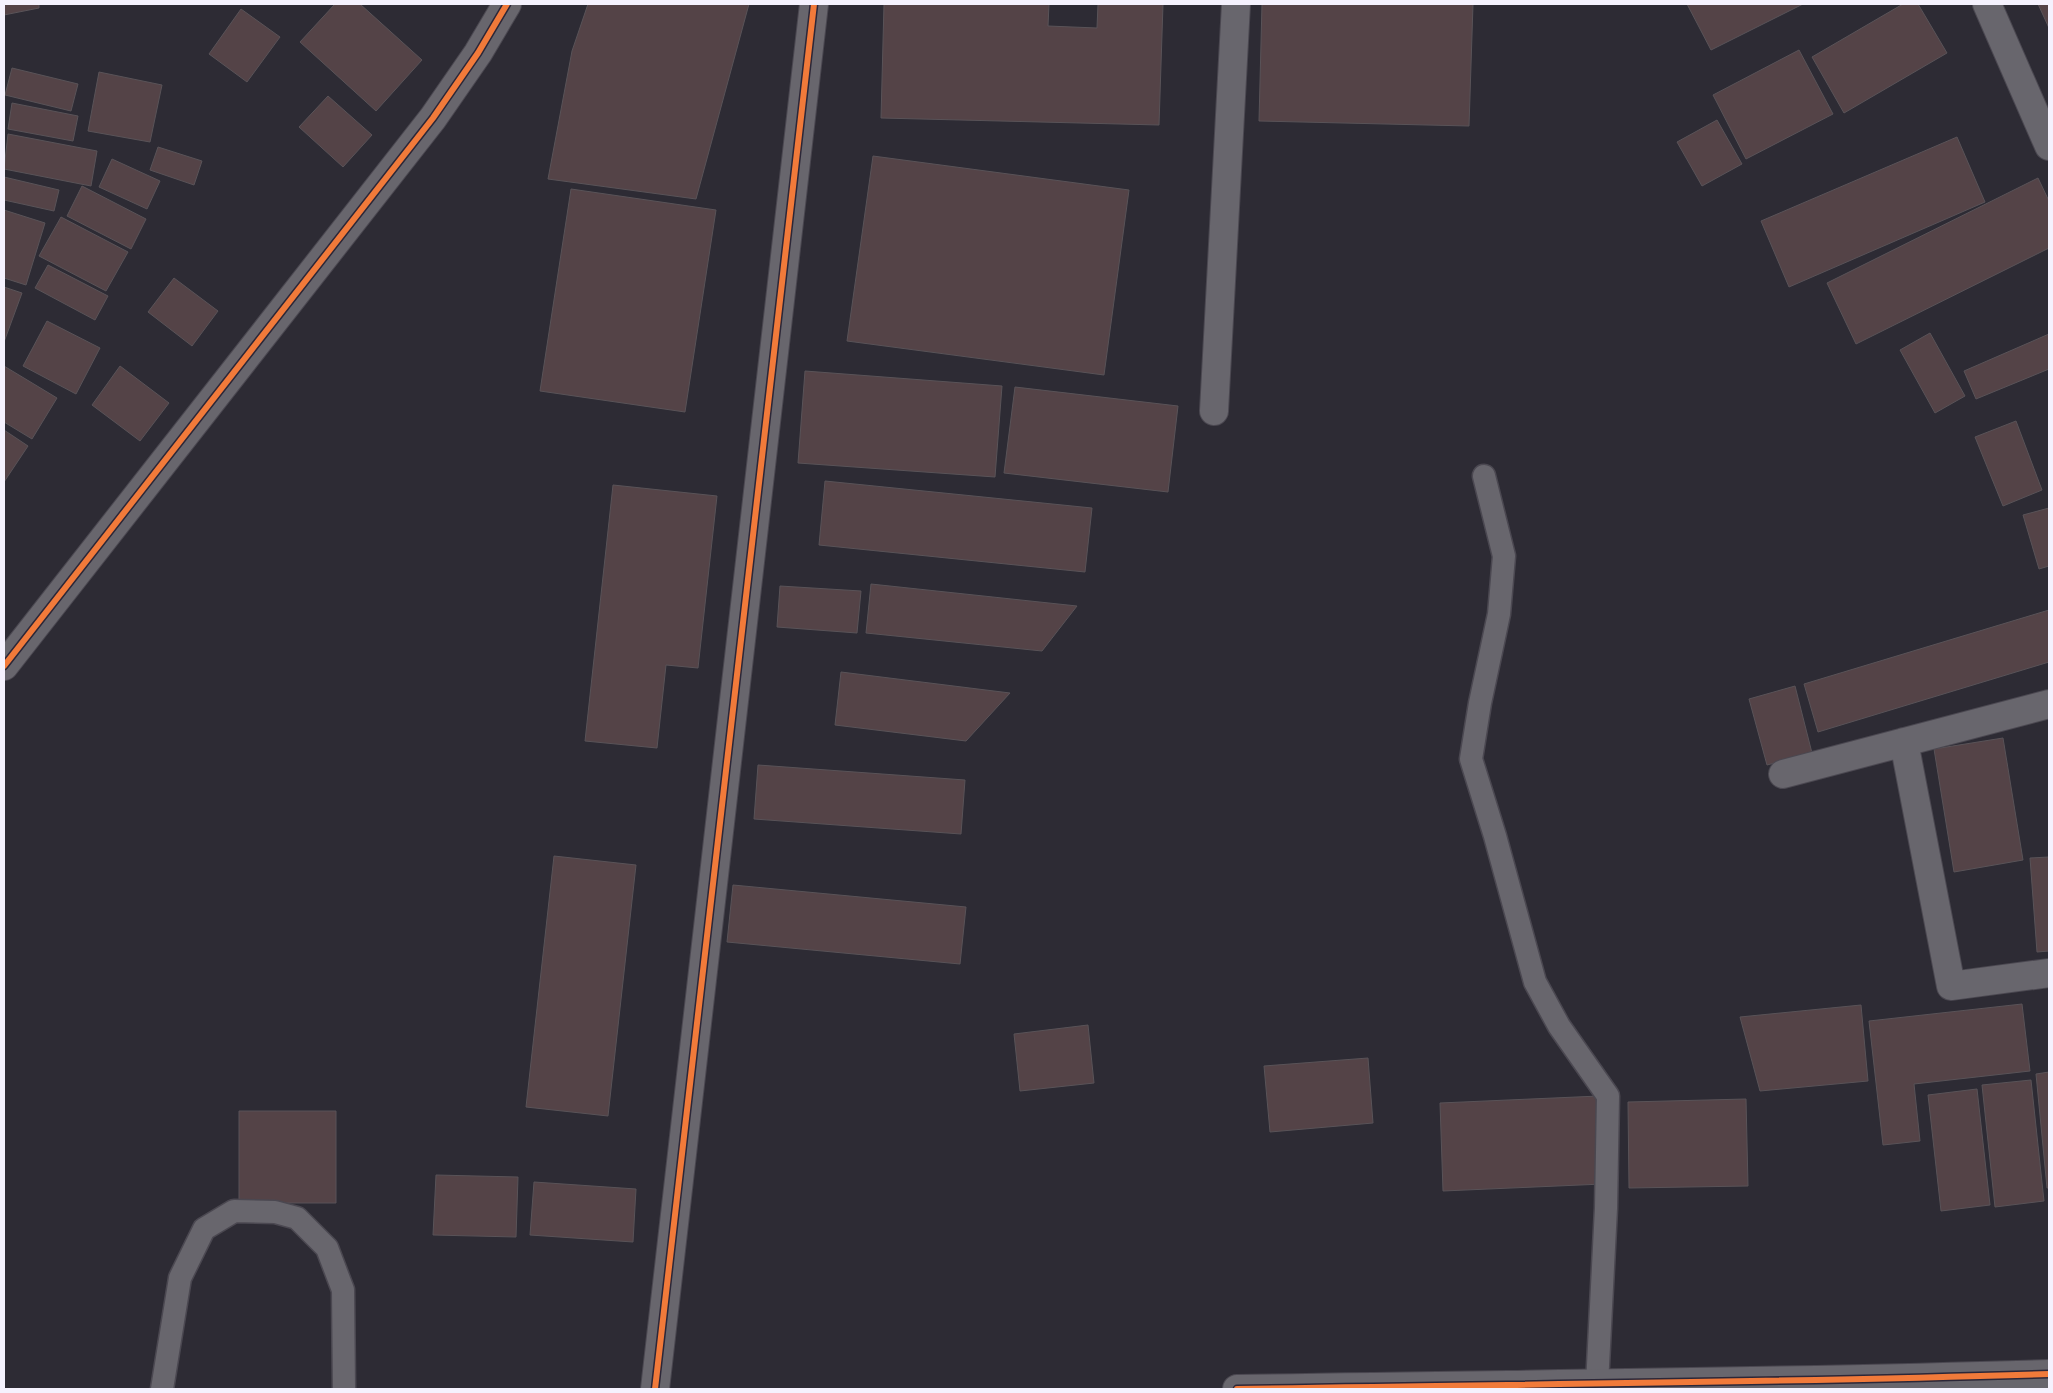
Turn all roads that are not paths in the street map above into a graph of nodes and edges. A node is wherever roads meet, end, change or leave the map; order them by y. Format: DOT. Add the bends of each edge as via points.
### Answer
graph roads {
  1 [pos="507,4"];
  2 [pos="814,4"];
  3 [pos="1236,4"];
  4 [pos="1987,4"];
  5 [pos="2049,146"];
  6 [pos="1214,411"];
  7 [pos="1484,476"];
  8 [pos="4,666"];
  9 [pos="2049,704"];
  10 [pos="1904,742"];
  11 [pos="1783,774"];
  12 [pos="2049,973"];
  13 [pos="2049,1374"];
  14 [pos="1597,1385"];
  15 [pos="162,1389"];
  16 [pos="344,1389"];
  17 [pos="655,1389"];
  18 [pos="1237,1389"];
  1 -- 8 [label="street" via="433,118"];
  2 -- 17 [label="street"];
  3 -- 6 [label="street"];
  4 -- 5 [label="street"];
  7 -- 14 [label="lane" via="1504,556 1499,614 1471,759 1535,982 1559,1026 1608,1096"];
  9 -- 10 [label="street"];
  10 -- 11 [label="street"];
  10 -- 12 [label="street" via="1951,986"];
  13 -- 14 [label="street"];
  14 -- 18 [label="street"];
  15 -- 16 [label="lane" via="180,1278 204,1229 234,1212 274,1212 297,1218 327,1248 343,1290"];
}
